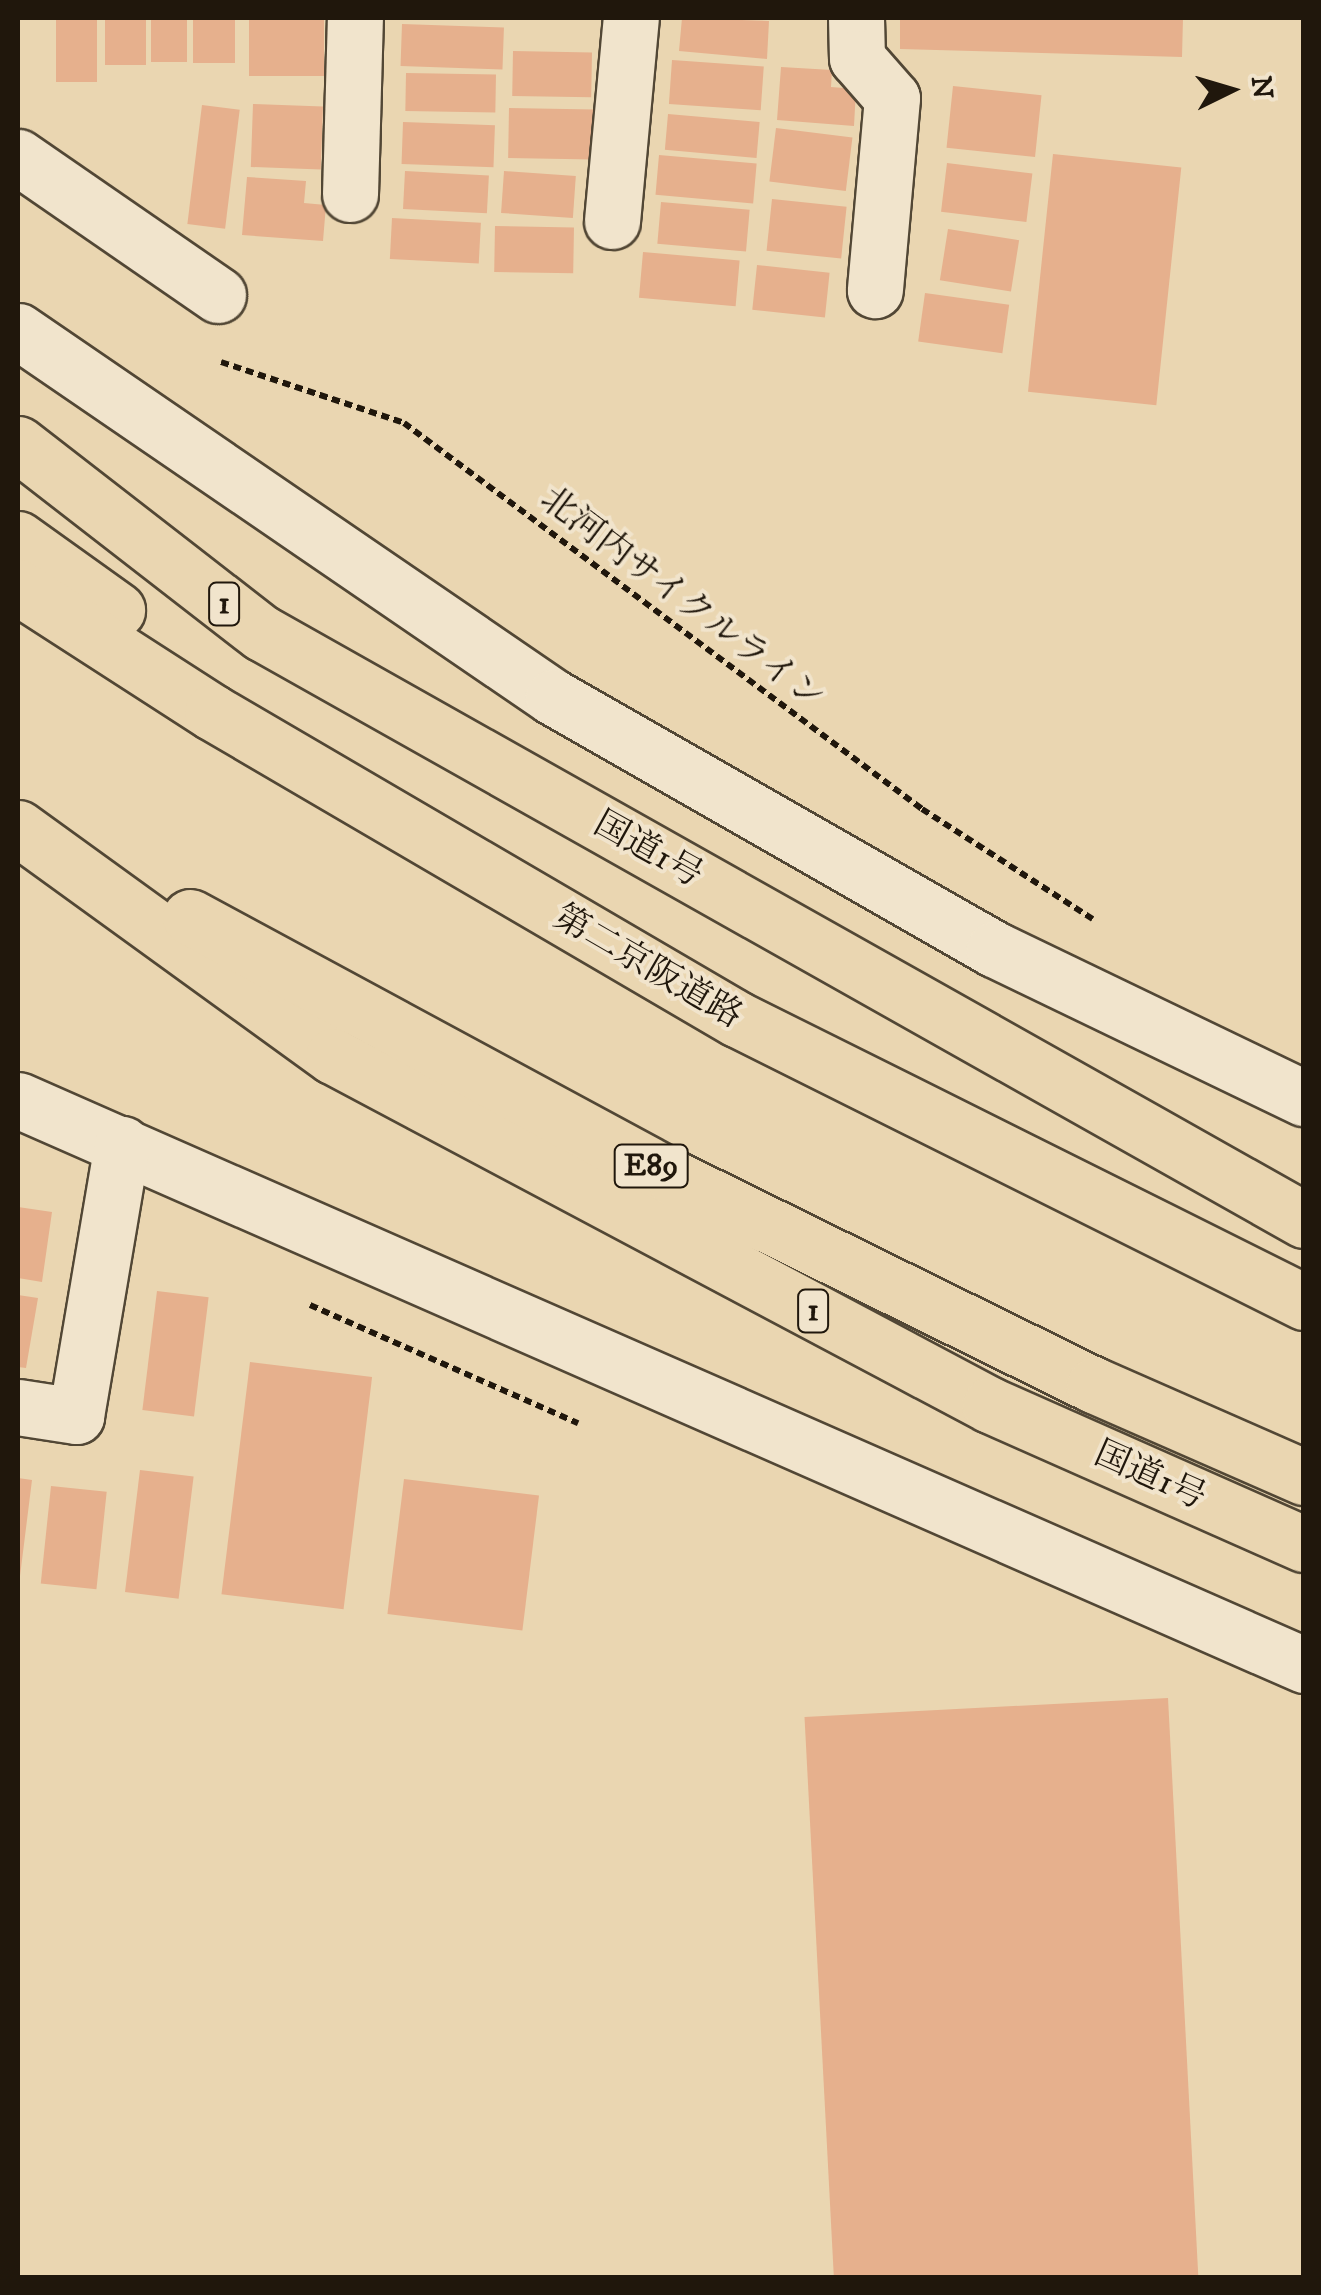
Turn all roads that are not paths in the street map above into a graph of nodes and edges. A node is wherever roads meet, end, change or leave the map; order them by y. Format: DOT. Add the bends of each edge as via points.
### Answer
graph roads {
  1 [pos="355,18"];
  2 [pos="630,18"];
  3 [pos="856,18"];
  4 [pos="18,157"];
  5 [pos="350,194"];
  6 [pos="612,222"];
  7 [pos="875,290"];
  8 [pos="218,296"];
  9 [pos="25,355"];
  10 [pos="18,444"];
  11 [pos="18,538"];
  12 [pos="18,587"];
  13 [pos="18,816"];
  14 [pos="18,828"];
  15 [pos="737,1019"];
  16 [pos="1304,1098"];
  17 [pos="18,1100"];
  18 [pos="122,1144"];
  19 [pos="1304,1220"];
  20 [pos="1304,1302"];
  21 [pos="18,1407"];
  22 [pos="1304,1477"];
  23 [pos="1304,1544"];
  24 [pos="1304,1664"];
  1 -- 5 [label="street"];
  2 -- 6 [label="street"];
  3 -- 7 [label="street" via="858,58 892,98"];
  4 -- 8 [label="street"];
  9 -- 16 [label="street" via="552,697 994,950"];
  10 -- 19 [label="highway, 国道1号 / 1" via="262,633"];
  11 -- 15 [label="highway" via="241,699"];
  12 -- 15 [label="highway, 第二京阪道路" via="212,712"];
  13 -- 22 [label="highway, E89" via="120,879 675,1178 1094,1386"];
  14 -- 23 [label="highway, 国道1号 / 1" via="333,1056 990,1406"];
  15 -- 20 [label="highway, 第二京阪道路"];
  17 -- 18 [label="street"];
  18 -- 21 [label="street" via="76,1416"];
  18 -- 24 [label="street"];
}
